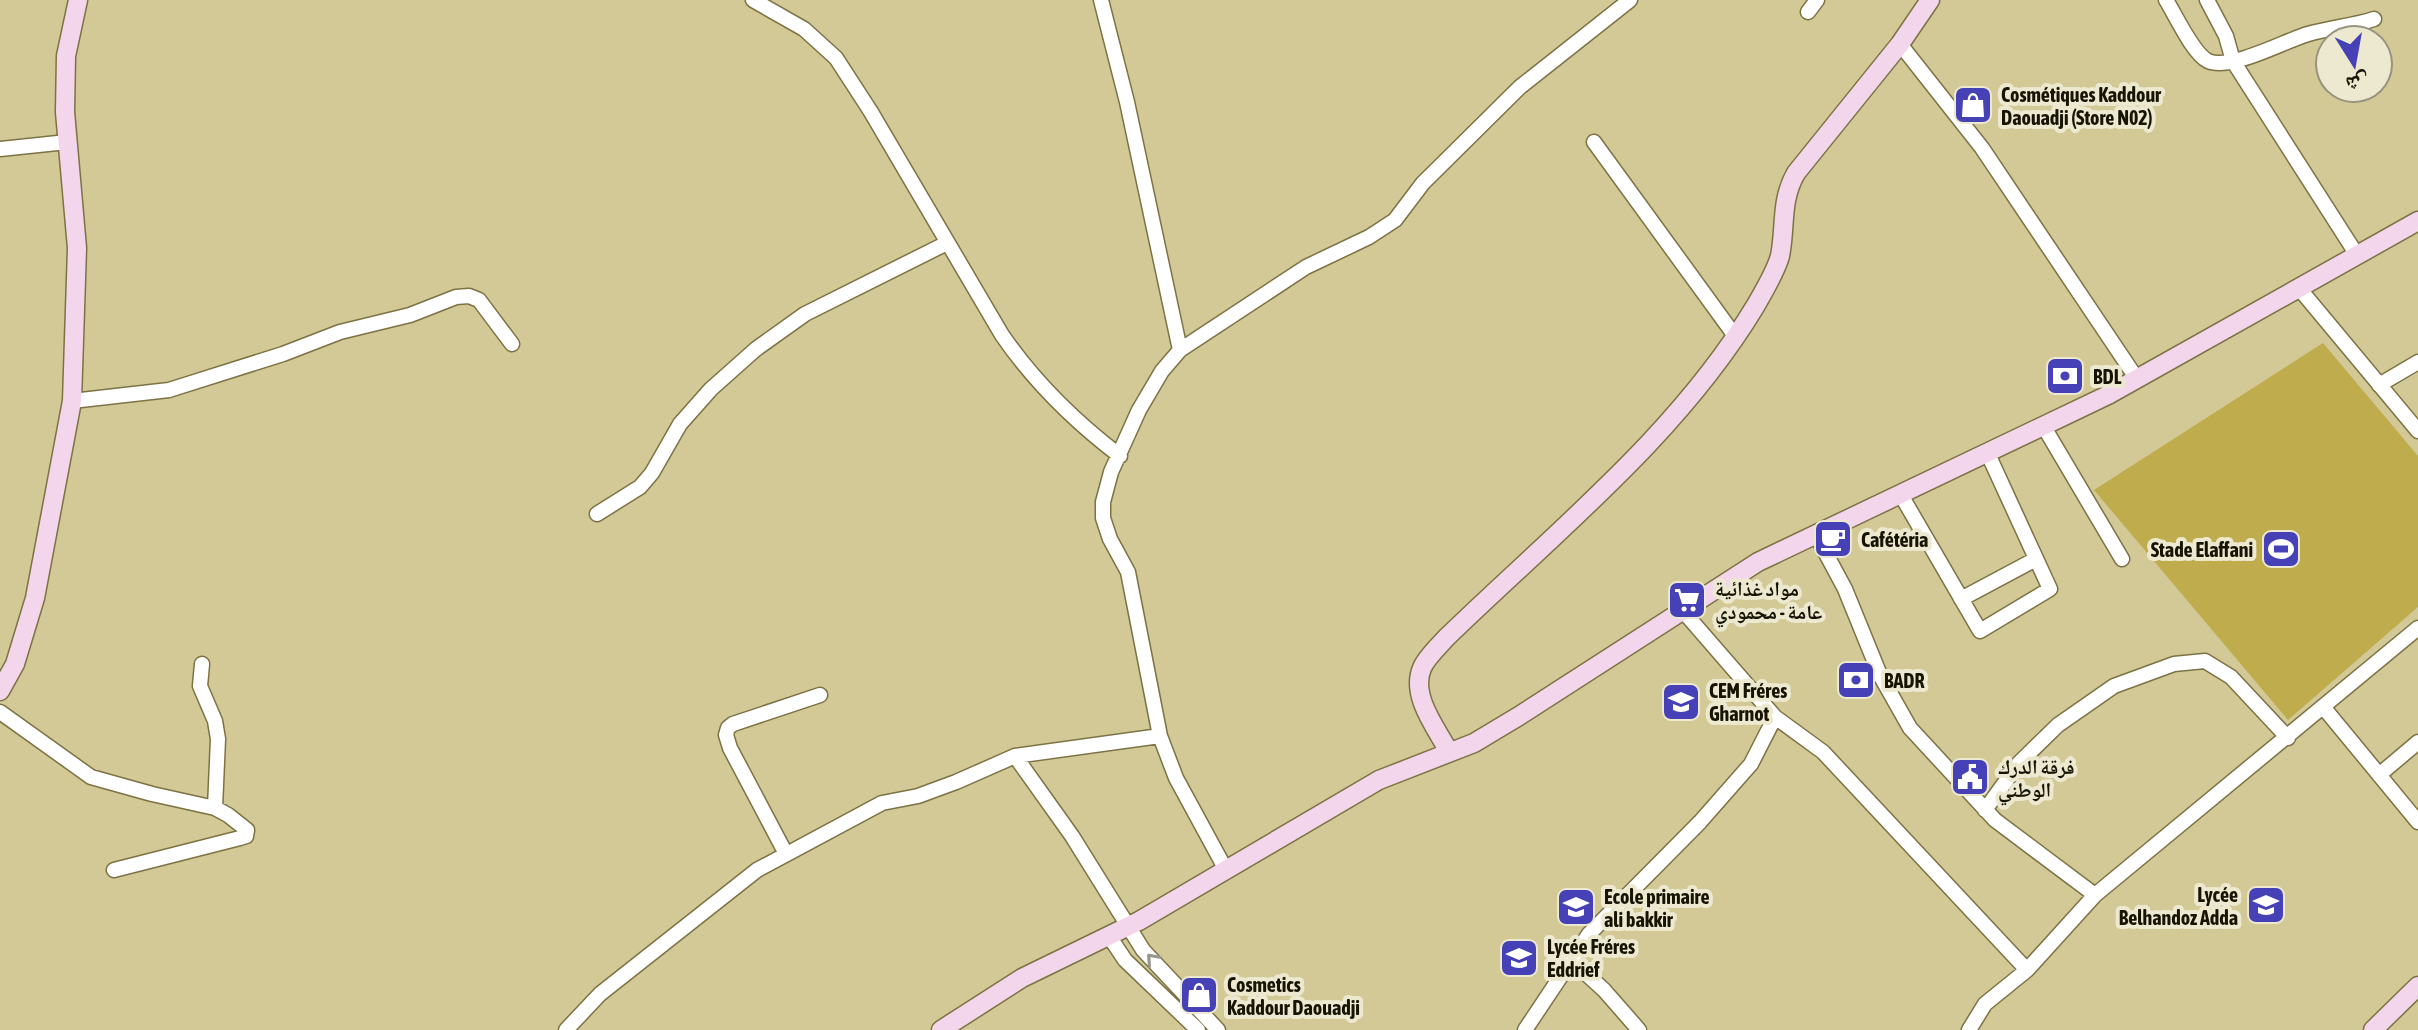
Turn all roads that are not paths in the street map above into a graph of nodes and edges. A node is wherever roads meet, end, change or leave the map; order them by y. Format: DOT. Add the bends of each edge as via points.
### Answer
graph roads {
  1 [pos="78,0"];
  2 [pos="753,0"];
  3 [pos="1101,0"];
  4 [pos="1630,0"];
  5 [pos="1930,0"];
  6 [pos="2166,0"];
  7 [pos="2207,0"];
  8 [pos="2374,19"];
  9 [pos="1900,44"];
  10 [pos="2233,61"];
  11 [pos="67,142"];
  12 [pos="1594,142"];
  13 [pos="0,149"];
  14 [pos="2418,221"];
  15 [pos="947,243"];
  16 [pos="2357,255"];
  17 [pos="2298,287"];
  18 [pos="1735,336"];
  19 [pos="512,344"];
  20 [pos="1180,350"];
  21 [pos="2418,362"];
  22 [pos="2137,379"];
  23 [pos="2379,385"];
  24 [pos="72,401"];
  25 [pos="2413,417"];
  26 [pos="2044,427"];
  27 [pos="2418,431"];
  28 [pos="1988,454"];
  29 [pos="1120,456"];
  30 [pos="1901,495"];
  31 [pos="597,514"];
  32 [pos="1816,535"];
  33 [pos="2036,559"];
  34 [pos="2122,559"];
  35 [pos="1961,599"];
  36 [pos="1683,611"];
  37 [pos="2418,628"];
  38 [pos="202,664"];
  39 [pos="0,691"];
  40 [pos="820,695"];
  41 [pos="2324,708"];
  42 [pos="0,712"];
  43 [pos="1775,717"];
  44 [pos="1160,736"];
  45 [pos="2288,738"];
  46 [pos="2418,742"];
  47 [pos="1449,752"];
  48 [pos="1015,756"];
  49 [pos="2379,775"];
  50 [pos="215,808"];
  51 [pos="1985,810"];
  52 [pos="2418,822"];
  53 [pos="786,854"];
  54 [pos="114,870"];
  55 [pos="1226,870"];
  56 [pos="2095,895"];
  57 [pos="1127,926"];
  58 [pos="1109,936"];
  59 [pos="1570,959"];
  60 [pos="2027,970"];
  61 [pos="2418,986"];
  62 [pos="1630,1026"];
  63 [pos="566,1030"];
  64 [pos="941,1030"];
  65 [pos="1198,1030"];
  66 [pos="1218,1030"];
  67 [pos="1525,1030"];
  68 [pos="1969,1030"];
  69 [pos="2373,1030"];
  1 -- 11 [label="main road" via="66,56"];
  2 -- 15 [label="street" via="804,29 836,58"];
  3 -- 20 [label="street"];
  4 -- 20 [label="street" via="1520,87 1423,183 1395,220 1306,267"];
  5 -- 9 [label="main road"];
  6 -- 10 [label="street" via="2201,56 2217,63"];
  7 -- 10 [label="street"];
  8 -- 10 [label="street" via="2310,33"];
  9 -- 18 [label="main road" via="1787,189 1780,257"];
  9 -- 22 [label="street" via="1982,148"];
  10 -- 16 [label="street"];
  11 -- 13 [label="street"];
  11 -- 24 [label="main road" via="77,248"];
  12 -- 18 [label="street"];
  14 -- 16 [label="main road"];
  15 -- 29 [label="street" via="1020,361 1078,424"];
  15 -- 31 [label="street" via="805,314 756,349 680,424 640,487"];
  16 -- 17 [label="main road"];
  17 -- 22 [label="main road"];
  17 -- 23 [label="street"];
  18 -- 47 [label="main road" via="1669,420 1422,667 1422,699"];
  19 -- 24 [label="street" via="479,300 456,297 169,390"];
  20 -- 29 [label="street" via="1139,410"];
  21 -- 23 [label="street"];
  22 -- 26 [label="main road"];
  23 -- 25 [label="street"];
  24 -- 39 [label="main road" via="35,598 15,664"];
  25 -- 27 [label="street"];
  26 -- 28 [label="main road"];
  26 -- 34 [label="street"];
  28 -- 30 [label="main road"];
  28 -- 33 [label="street"];
  29 -- 44 [label="street" via="1111,472 1103,518 1128,572"];
  30 -- 32 [label="main road"];
  30 -- 35 [label="street"];
  32 -- 36 [label="main road" via="1758,562"];
  32 -- 51 [label="street" via="1910,728"];
  33 -- 35 [label="street"];
  33 -- 35 [label="street" via="2050,589 1980,631"];
  36 -- 43 [label="street"];
  36 -- 47 [label="main road" via="1519,716"];
  37 -- 41 [label="street"];
  38 -- 50 [label="street" via="200,686 218,739"];
  40 -- 53 [label="street" via="733,724 726,735"];
  41 -- 45 [label="street"];
  41 -- 49 [label="street"];
  42 -- 50 [label="street" via="91,777"];
  43 -- 59 [label="street" via="1751,764"];
  43 -- 60 [label="street" via="1823,752"];
  44 -- 48 [label="street"];
  44 -- 55 [label="street" via="1176,778"];
  45 -- 51 [label="street" via="2231,677 2205,661 2174,664 2114,686 2058,725 2019,763"];
  45 -- 56 [label="street"];
  46 -- 49 [label="street"];
  47 -- 55 [label="main road" via="1379,780"];
  48 -- 53 [label="street" via="918,796 882,803"];
  48 -- 57 [label="street"];
  49 -- 52 [label="street"];
  50 -- 54 [label="street" via="247,830 246,836"];
  51 -- 56 [label="street"];
  53 -- 63 [label="street" via="757,870 636,965"];
  55 -- 57 [label="main road"];
  56 -- 60 [label="street"];
  57 -- 58 [label="main road"];
  66 -- 57 [label="street, one-way"];
  58 -- 64 [label="main road" via="1022,978"];
  58 -- 65 [label="street" via="1125,960"];
  59 -- 62 [label="street" via="1604,990"];
  59 -- 67 [label="street"];
  60 -- 68 [label="street" via="1985,1004"];
  61 -- 69 [label="main road"];
}
